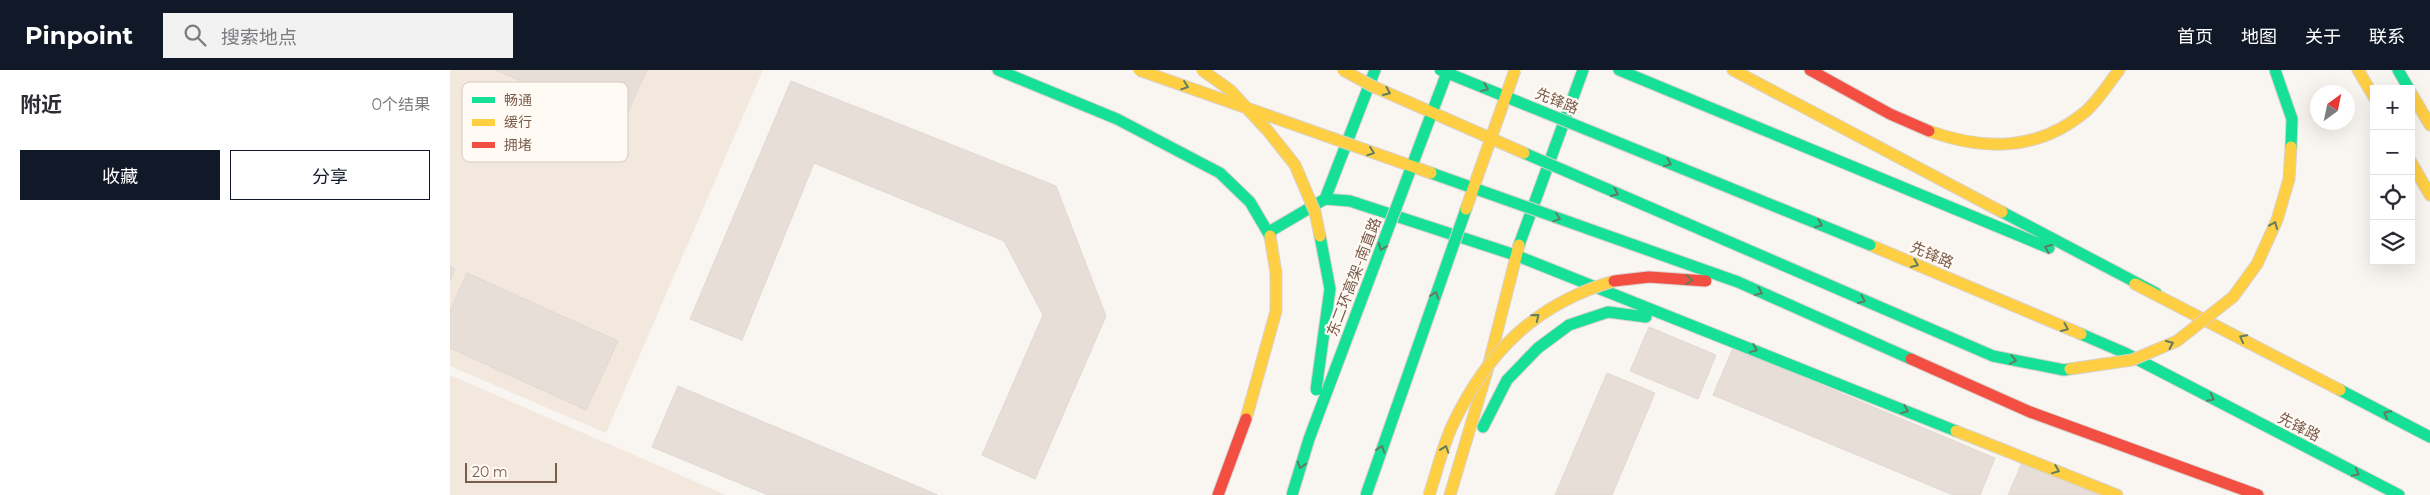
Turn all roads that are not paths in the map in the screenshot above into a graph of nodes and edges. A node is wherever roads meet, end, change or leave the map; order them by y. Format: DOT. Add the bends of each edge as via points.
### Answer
graph roads {
  1 [pos="998,70"];
  2 [pos="1139,70"];
  3 [pos="1202,70"];
  4 [pos="1343,70"];
  5 [pos="1375,70"];
  6 [pos="1440,70"];
  7 [pos="1448,70"];
  8 [pos="1515,70"];
  9 [pos="1583,70"];
  10 [pos="1619,70"];
  11 [pos="1734,70"];
  12 [pos="1810,70"];
  13 [pos="2119,70"];
  14 [pos="2275,70"];
  15 [pos="2358,70"];
  16 [pos="2398,70"];
  17 [pos="2407,85"];
  18 [pos="2370,90"];
  19 [pos="2415,100"];
  20 [pos="2430,126"];
  21 [pos="2415,169"];
  22 [pos="2430,195"];
  23 [pos="1325,200"];
  24 [pos="1269,232"];
  25 [pos="1515,255"];
  26 [pos="1738,282"];
  27 [pos="2156,293"];
  28 [pos="1693,324"];
  29 [pos="2430,437"];
  30 [pos="1309,439"];
  31 [pos="1455,481"];
  32 [pos="1218,495"];
  33 [pos="1292,495"];
  34 [pos="1366,495"];
  35 [pos="1429,495"];
  36 [pos="1450,495"];
  37 [pos="2117,495"];
  38 [pos="2258,495"];
  39 [pos="2399,495"];
  1 -- 24 [label="main road" via="1117,119 1220,173 1250,202"];
  2 -- 26 [label="main road, one-way, bridge"];
  3 -- 30 [label="main road, bridge" via="1230,90 1268,131 1295,165 1315,212 1330,289"];
  4 -- 14 [label="main road, one-way, bridge" via="1517,150 1993,356 2064,370 2132,360 2177,342 2233,296 2257,264 2277,220 2289,179 2292,119"];
  5 -- 23 [label="main road"];
  6 -- 39 [label="main road, 先锋路, one-way, bridge" via="2126,353"];
  7 -- 30 [label="main road, 东二环高架-南直路, one-way, bridge"];
  34 -- 8 [label="main road, one-way, bridge"];
  9 -- 25 [label="main road"];
  27 -- 10 [label="main road, one-way"];
  11 -- 27 [label="main road"];
  12 -- 13 [label="main road" via="1901,120 1941,137 1967,144 1996,146 2023,145 2054,134 2072,123 2102,95"];
  15 -- 18 [label="main road"];
  16 -- 17 [label="main road"];
  19 -- 20 [label="main road"];
  21 -- 22 [label="main road"];
  23 -- 24 [label="main road"];
  23 -- 25 [label="main road" via="1350,201"];
  24 -- 32 [label="main road" via="1276,273 1276,311 1249,410"];
  25 -- 28 [label="main road"];
  25 -- 31 [label="main road" via="1487,371"];
  35 -- 26 [label="main road, one-way, bridge" via="1452,428 1475,383 1519,331 1556,302 1580,290 1648,277"];
  26 -- 38 [label="main road, one-way, bridge" via="2030,412"];
  29 -- 27 [label="main road, one-way"];
  28 -- 31 [label="main road" via="1608,312 1569,325 1538,348 1507,380"];
  28 -- 37 [label="main road, one-way"];
  30 -- 33 [label="main road, 东二环高架-南直路, one-way, bridge"];
  31 -- 36 [label="main road"];
}
